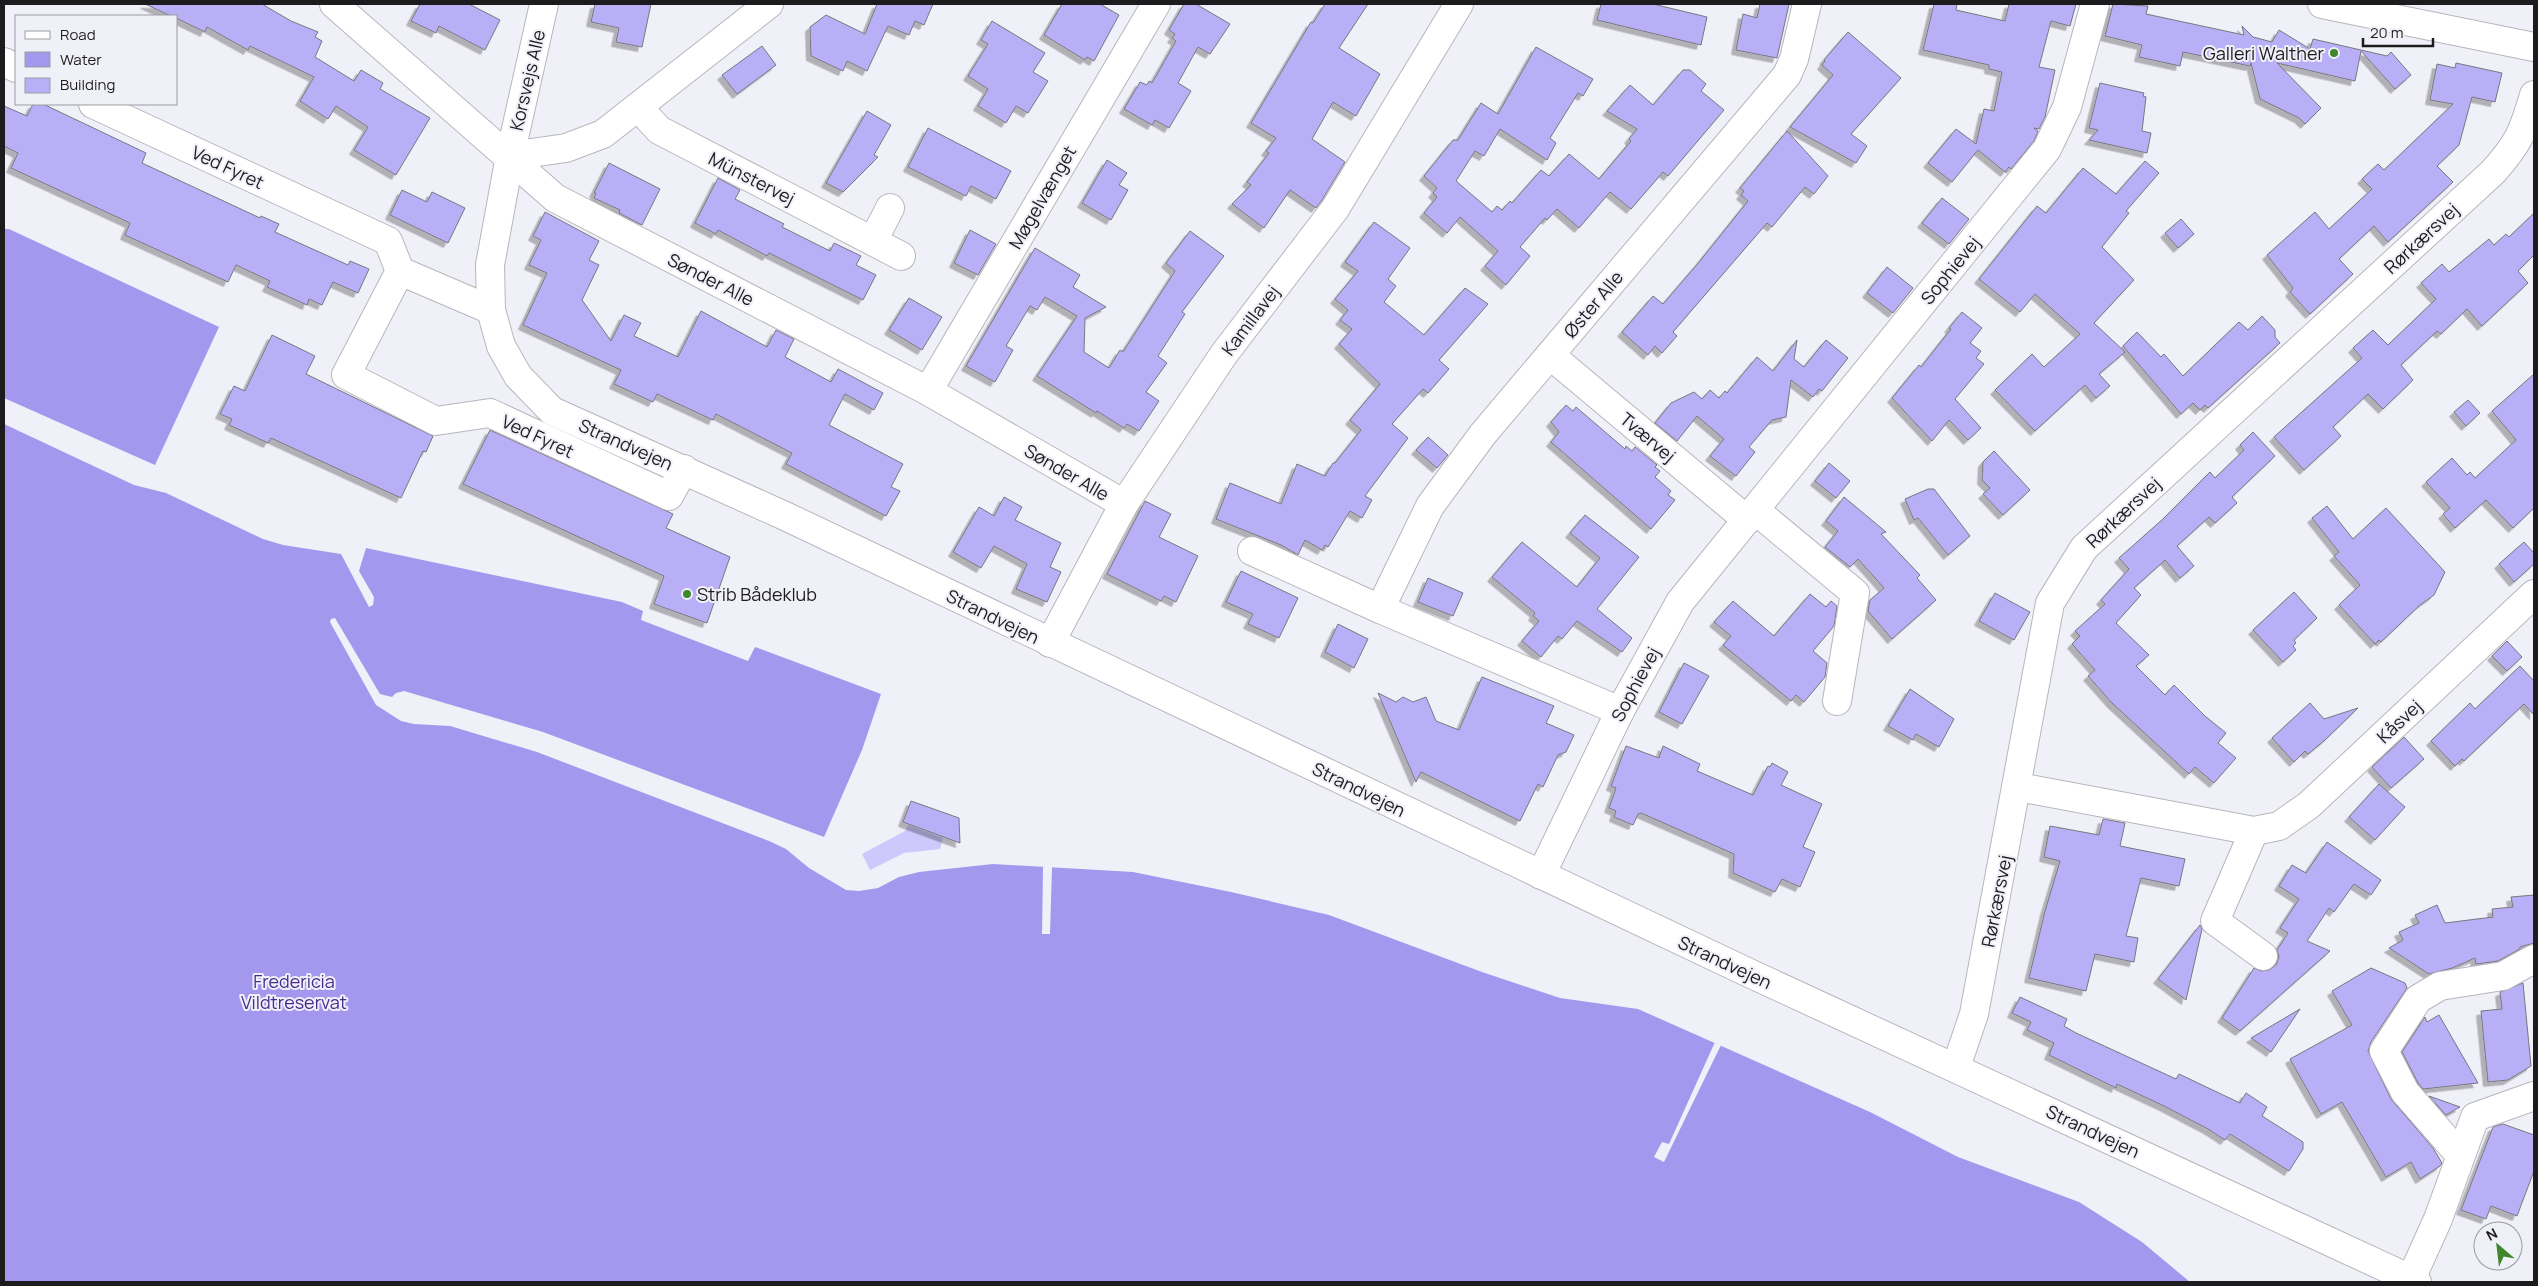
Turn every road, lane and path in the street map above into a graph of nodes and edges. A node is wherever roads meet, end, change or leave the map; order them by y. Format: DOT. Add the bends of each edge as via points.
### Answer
graph roads {
  1 [pos="334,4"];
  2 [pos="544,4"];
  3 [pos="768,4"];
  4 [pos="1156,4"];
  5 [pos="1459,4"];
  6 [pos="1807,4"];
  7 [pos="2095,4"];
  8 [pos="2322,4"];
  9 [pos="2534,47"];
  10 [pos="2534,96"];
  11 [pos="95,105"];
  12 [pos="638,107"];
  13 [pos="510,156"];
  14 [pos="890,208"];
  15 [pos="873,241"];
  16 [pos="902,256"];
  17 [pos="400,271"];
  18 [pos="491,310"];
  19 [pos="1550,355"];
  20 [pos="928,391"];
  21 [pos="684,469"];
  22 [pos="1124,504"];
  23 [pos="1751,515"];
  24 [pos="1252,550"];
  25 [pos="2534,594"];
  26 [pos="1380,609"];
  27 [pos="1050,643"];
  28 [pos="1837,701"];
  29 [pos="1620,711"];
  30 [pos="2018,787"];
  31 [pos="2254,831"];
  32 [pos="1541,875"];
  33 [pos="2263,956"];
  34 [pos="2534,959"];
  35 [pos="1956,1067"];
  36 [pos="2534,1096"];
  37 [pos="2460,1154"];
  38 [pos="2414,1281"];
  1 -- 13 [label="street, Sønder Alle"];
  2 -- 13 [label="street, Korsvejs Alle"];
  3 -- 12 [label="street"];
  4 -- 20 [label="street, Møgelvænget"];
  5 -- 22 [label="street, Kamillavej" via="1334,209 1224,354"];
  6 -- 19 [label="street, Øster Alle" via="1787,75"];
  7 -- 23 [label="street, Sophievej" via="2067,107 2047,149"];
  8 -- 9 [label="street"];
  10 -- 30 [label="street, Rørkærsvej" via="2515,147 2493,172 2084,548 2050,603"];
  11 -- 17 [label="street, Ved Fyret" via="388,241"];
  12 -- 13 [label="street" via="603,134 566,148"];
  12 -- 15 [label="street, Münstervej" via="659,130"];
  13 -- 18 [label="street, Strandvejen" via="490,265"];
  13 -- 20 [label="street, Sønder Alle" via="555,198"];
  14 -- 15 [label="street"];
  15 -- 16 [label="street, Münstervej"];
  17 -- 18 [label="street"];
  17 -- 21 [label="street, Ved Fyret" via="346,375 436,421 490,413 670,496"];
  18 -- 21 [label="street, Strandvejen" via="501,346 518,376 552,411"];
  19 -- 23 [label="street, Tværvej"];
  19 -- 26 [label="street, Øster Alle" via="1483,434 1430,506"];
  20 -- 22 [label="street, Sønder Alle"];
  21 -- 27 [label="street, Strandvejen"];
  22 -- 27 [label="street, Kamillavej"];
  23 -- 28 [label="street" via="1855,593"];
  23 -- 29 [label="street, Sophievej" via="1680,602"];
  24 -- 26 [label="street"];
  25 -- 31 [label="street, Kåsvej" via="2309,805 2279,826"];
  26 -- 29 [label="street"];
  27 -- 32 [label="street, Strandvejen"];
  29 -- 32 [label="street, Sophievej"];
  30 -- 31 [label="street, Kåsvej"];
  30 -- 35 [label="street, Rørkærsvej" via="1974,1014"];
  31 -- 33 [label="street" via="2215,921"];
  32 -- 35 [label="street, Strandvejen"];
  34 -- 37 [label="street" via="2503,976 2440,986 2418,999 2384,1051 2406,1092"];
  35 -- 38 [label="street, Strandvejen"];
  36 -- 37 [label="street" via="2475,1116"];
  37 -- 38 [label="street"];
}
